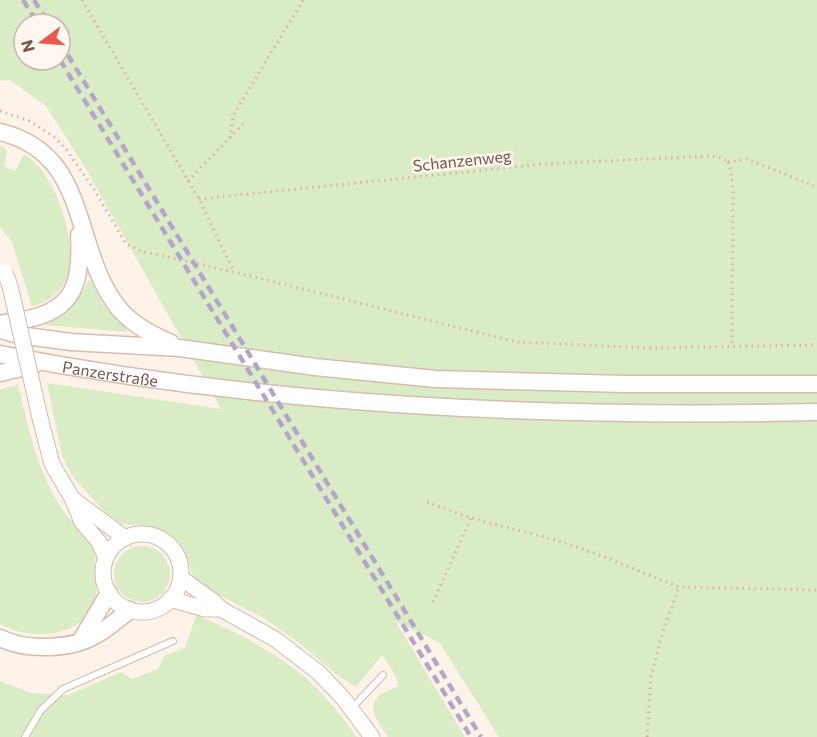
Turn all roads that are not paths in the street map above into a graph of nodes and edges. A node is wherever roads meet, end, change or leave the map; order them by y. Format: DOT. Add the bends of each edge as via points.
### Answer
graph roads {
  1 [pos="2,133"];
  2 [pos="79,219"];
  3 [pos="2,268"];
  4 [pos="0,323"];
  5 [pos="0,330"];
  6 [pos="180,348"];
  7 [pos="0,354"];
  8 [pos="61,366"];
  9 [pos="0,373"];
  10 [pos="817,384"];
  11 [pos="817,412"];
  12 [pos="72,498"];
  13 [pos="125,538"];
  14 [pos="106,558"];
  15 [pos="181,578"];
  16 [pos="109,593"];
  17 [pos="170,600"];
  18 [pos="221,609"];
  19 [pos="130,610"];
  20 [pos="0,638"];
  21 [pos="81,640"];
  22 [pos="173,641"];
  23 [pos="383,675"];
  24 [pos="351,708"];
  25 [pos="26,737"];
  26 [pos="372,737"];
  1 -- 2 [label="main road" via="32,144 53,162 67,184"];
  2 -- 4 [label="main road" via="78,279 68,298 48,313"];
  2 -- 6 [label="main road" via="99,274 122,311 134,323"];
  3 -- 12 [label="street, bridge" via="12,294 48,454"];
  5 -- 6 [label="main road" via="71,342"];
  6 -- 10 [label="main road" via="436,379"];
  7 -- 8 [label="main road, Panzerstraße"];
  8 -- 9 [label="main road" via="22,366"];
  8 -- 11 [label="main road, Panzerstraße" via="345,401 513,410"];
  12 -- 13 [label="street"];
  12 -- 14 [label="street" via="82,522 99,542"];
  13 -- 14 [label="street"];
  13 -- 15 [label="street" via="141,534 165,541 176,554"];
  14 -- 16 [label="street" via="104,581"];
  15 -- 17 [label="street"];
  15 -- 18 [label="street"];
  16 -- 19 [label="street"];
  16 -- 21 [label="main road"];
  17 -- 18 [label="street"];
  17 -- 19 [label="street" via="157,609"];
  18 -- 24 [label="street" via="295,653"];
  19 -- 21 [label="main road" via="97,635"];
  20 -- 21 [label="main road" via="32,647"];
  22 -- 25 [label="lane" via="63,688 42,710"];
  23 -- 24 [label="lane"];
  24 -- 26 [label="street"];
}
